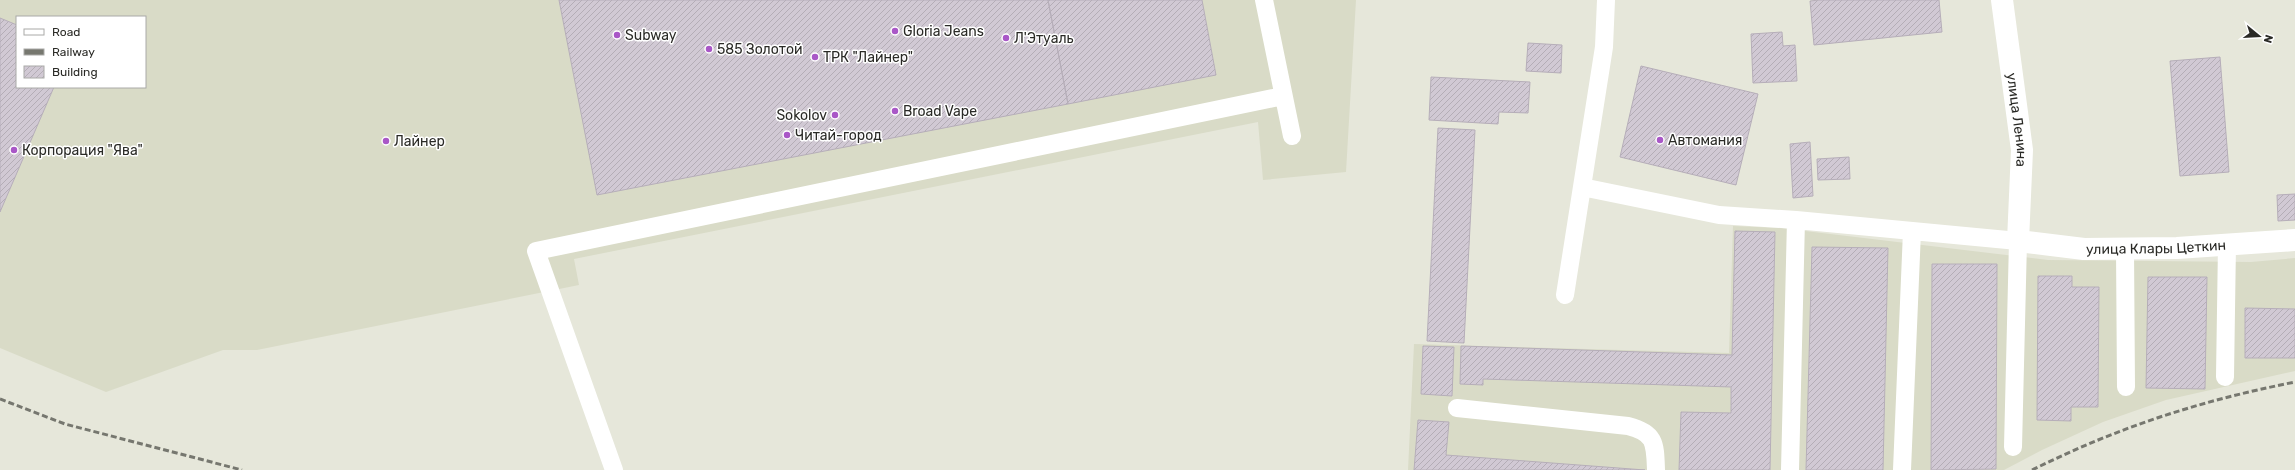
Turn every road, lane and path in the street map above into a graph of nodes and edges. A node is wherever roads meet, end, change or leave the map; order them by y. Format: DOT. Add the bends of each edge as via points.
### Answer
graph roads {
  1 [pos="1264,0"];
  2 [pos="1606,0"];
  3 [pos="2002,0"];
  4 [pos="1283,96"];
  5 [pos="1292,136"];
  6 [pos="1582,187"];
  7 [pos="1796,220"];
  8 [pos="1912,231"];
  9 [pos="2295,240"];
  10 [pos="2018,242"];
  11 [pos="2227,244"];
  12 [pos="2124,249"];
  13 [pos="1565,295"];
  14 [pos="2226,377"];
  15 [pos="2126,387"];
  16 [pos="1457,408"];
  17 [pos="2013,447"];
  18 [pos="614,470"];
  19 [pos="1656,470"];
  20 [pos="1790,470"];
  21 [pos="1902,470"];
  1 -- 4 [label="lane"];
  2 -- 6 [label="lane" via="1604,47"];
  3 -- 10 [label="street, улица Ленина" via="2022,150"];
  4 -- 5 [label="lane"];
  4 -- 18 [label="lane" via="536,251"];
  6 -- 7 [label="lane" via="1719,215"];
  6 -- 13 [label="lane"];
  7 -- 8 [label="lane"];
  7 -- 20 [label="lane"];
  8 -- 10 [label="lane"];
  8 -- 21 [label="lane"];
  9 -- 11 [label="street, улица Клары Цеткин"];
  10 -- 12 [label="street, улица Клары Цеткин" via="2084,249"];
  10 -- 17 [label="lane"];
  11 -- 12 [label="street, улица Клары Цеткин"];
  11 -- 14 [label="lane"];
  12 -- 15 [label="lane"];
  16 -- 19 [label="lane" via="1628,426 1643,430 1655,444"];
}
